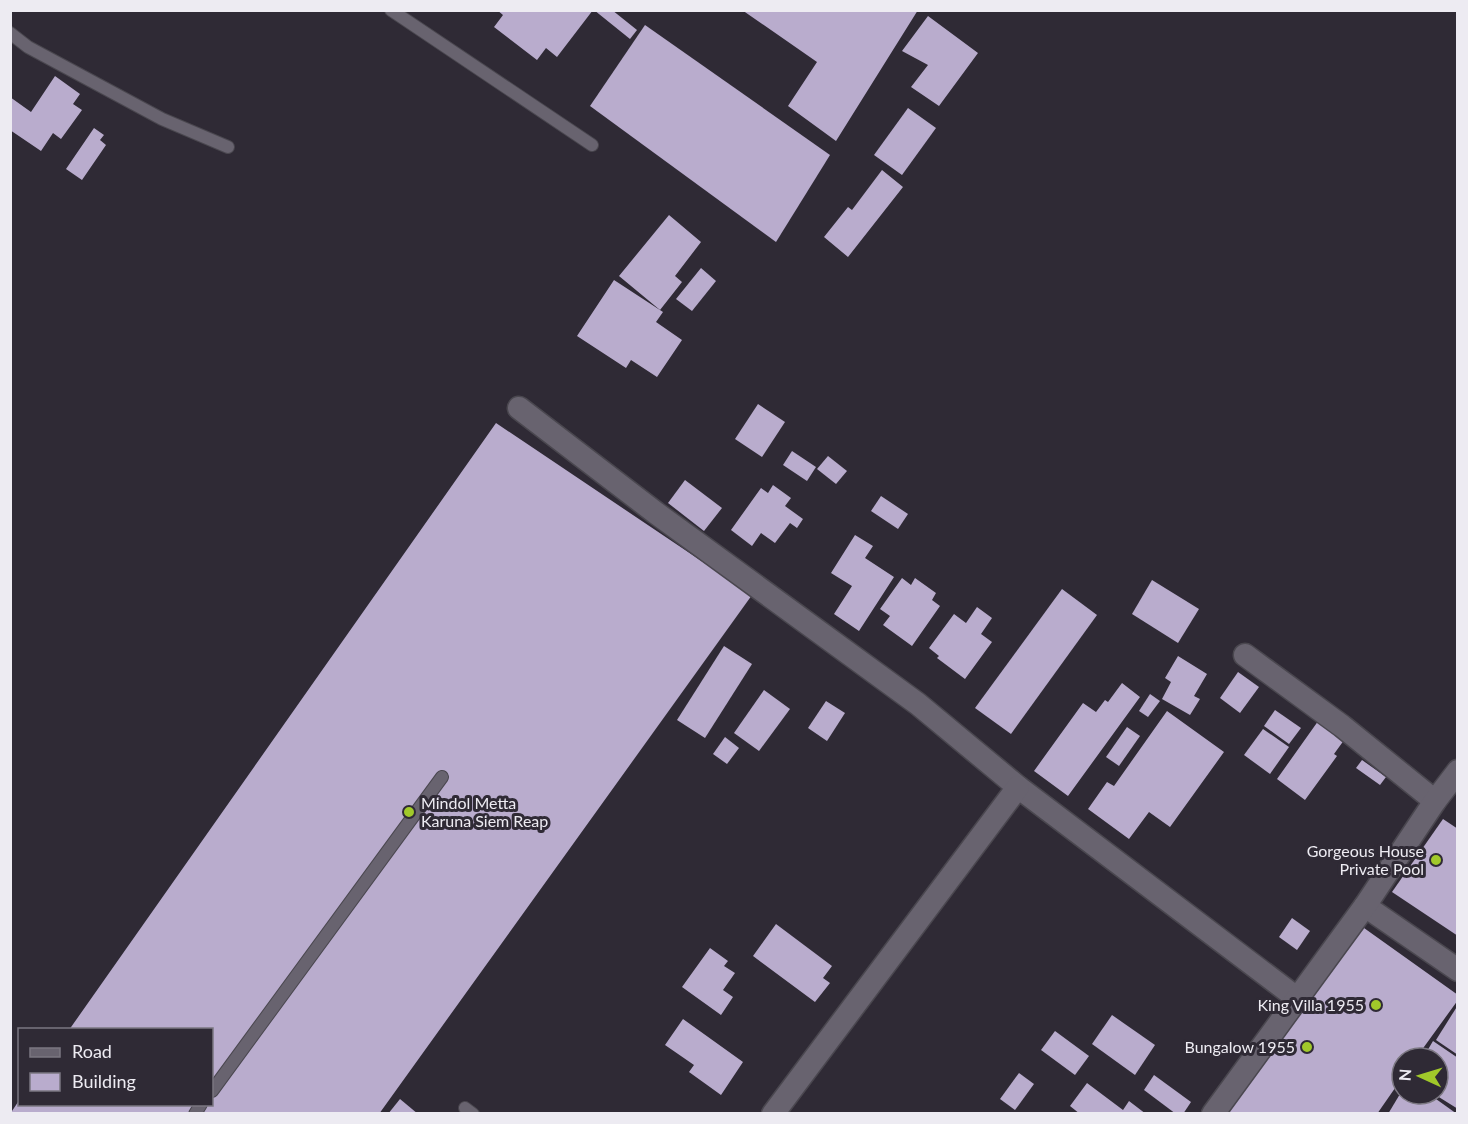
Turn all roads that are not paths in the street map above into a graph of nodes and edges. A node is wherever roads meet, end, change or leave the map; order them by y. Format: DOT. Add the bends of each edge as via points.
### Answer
graph roads {
  1 [pos="391,10"];
  2 [pos="10,33"];
  3 [pos="592,145"];
  4 [pos="228,147"];
  5 [pos="519,408"];
  6 [pos="1245,655"];
  7 [pos="1458,771"];
  8 [pos="442,777"];
  9 [pos="1018,787"];
  10 [pos="1435,801"];
  11 [pos="1365,906"];
  12 [pos="1458,970"];
  13 [pos="1298,999"];
  14 [pos="213,1090"];
  15 [pos="773,1113"];
  16 [pos="1213,1113"];
  1 -- 3 [label="lane"];
  2 -- 4 [label="lane" via="28,47 162,118"];
  5 -- 9 [label="street" via="918,704"];
  6 -- 10 [label="street"];
  7 -- 10 [label="street"];
  8 -- 14 [label="lane"];
  9 -- 13 [label="street"];
  9 -- 15 [label="street"];
  10 -- 11 [label="street"];
  11 -- 12 [label="street"];
  11 -- 13 [label="street"];
  13 -- 16 [label="street"];
}
